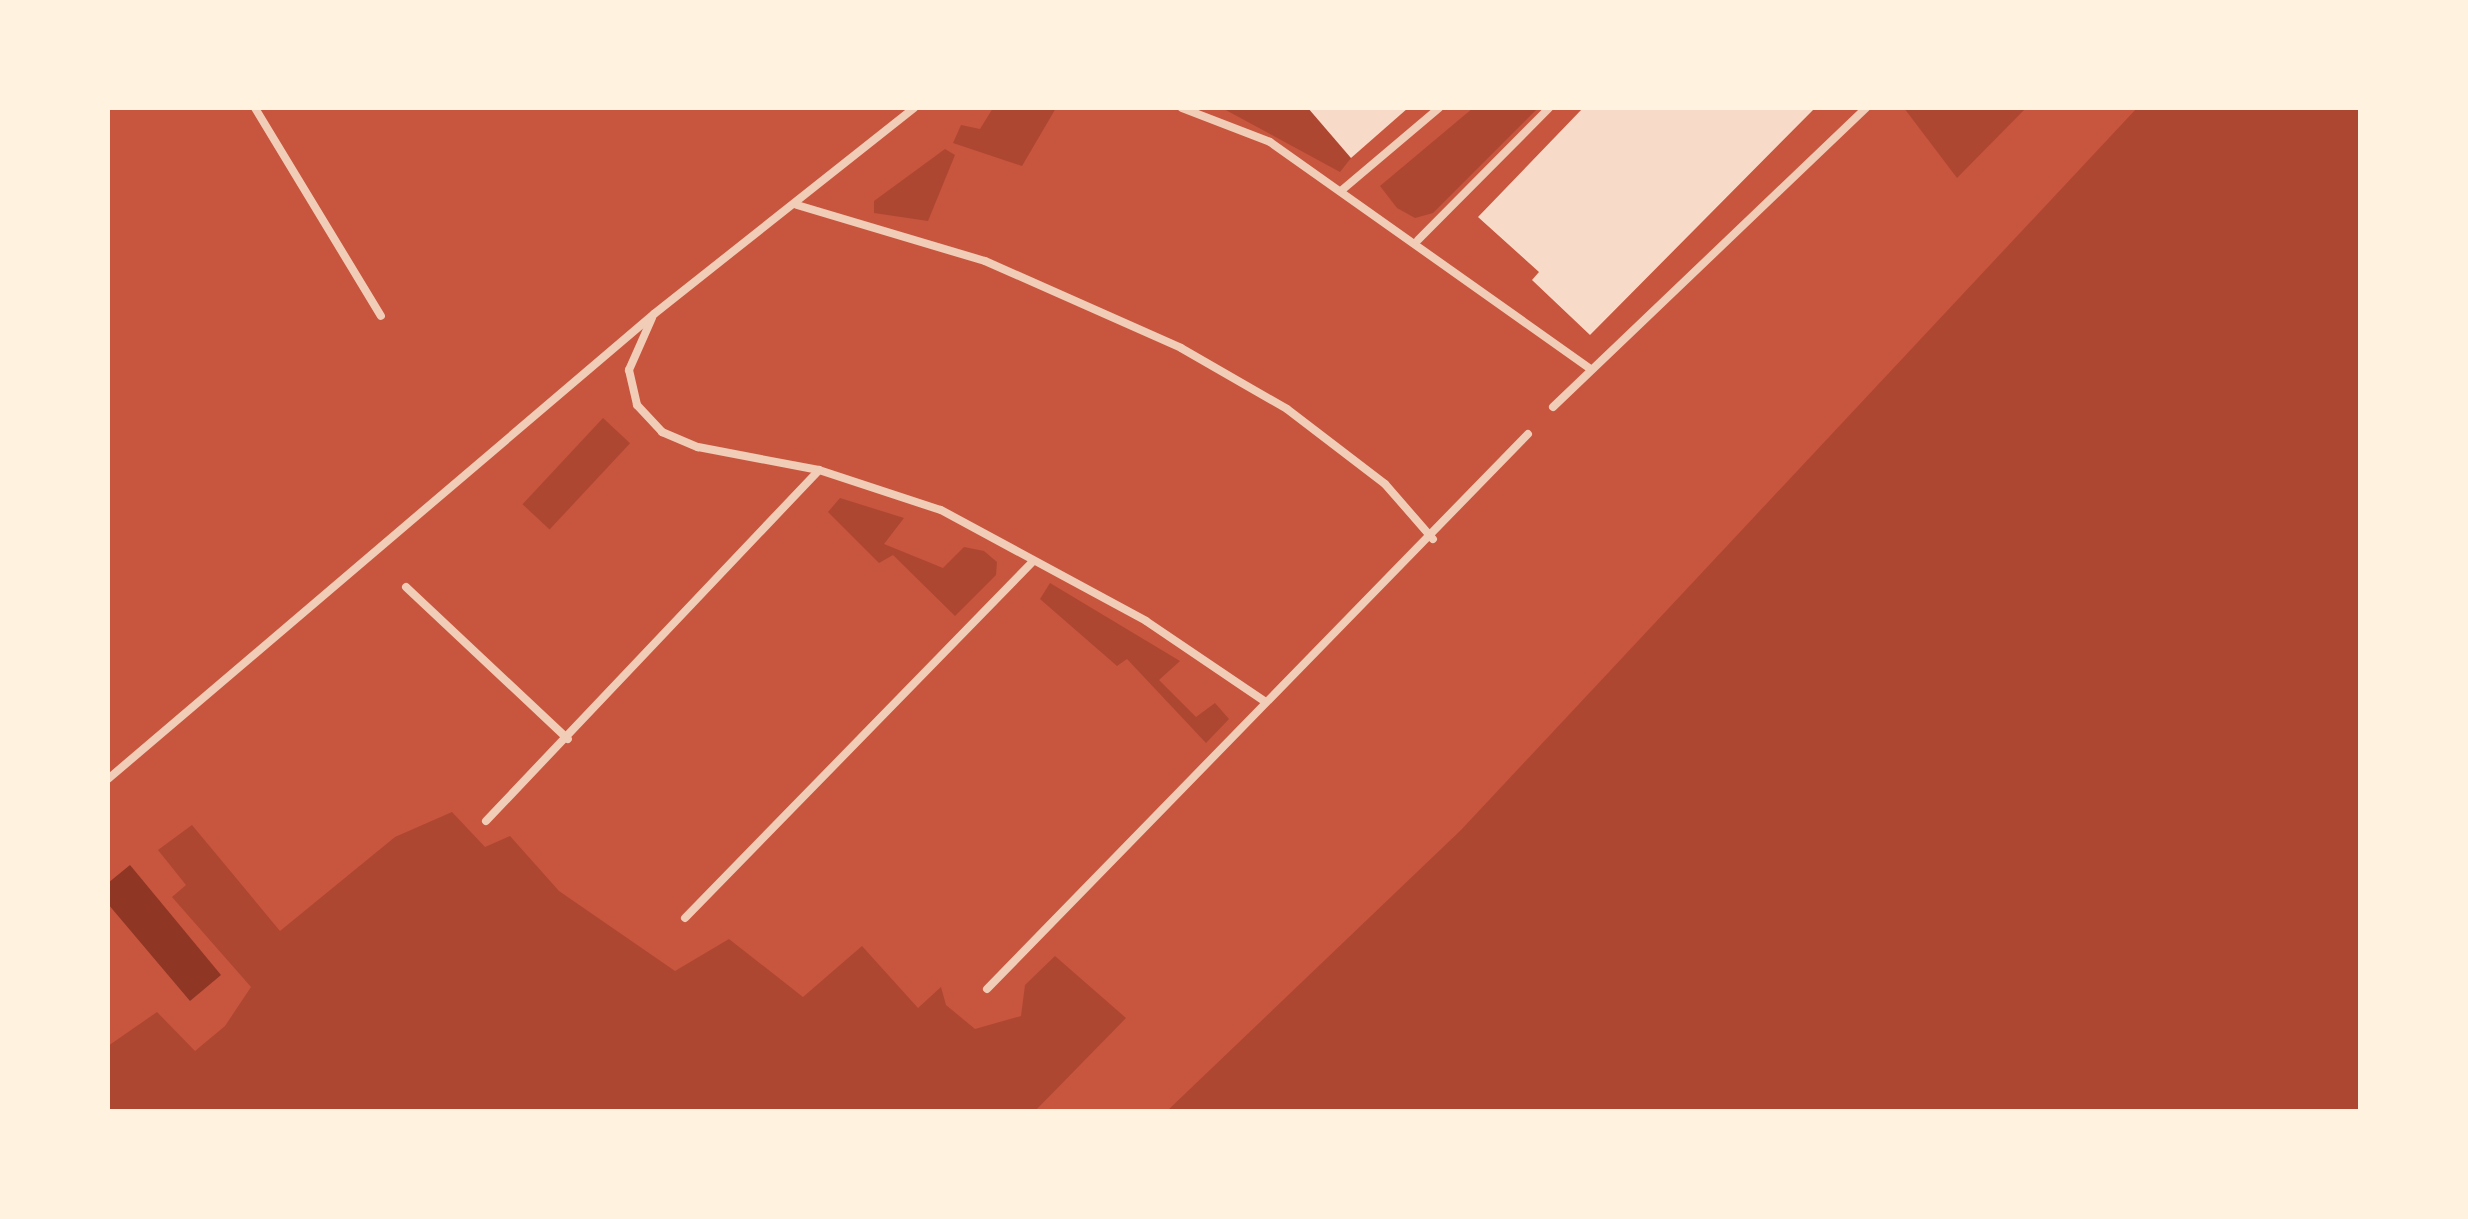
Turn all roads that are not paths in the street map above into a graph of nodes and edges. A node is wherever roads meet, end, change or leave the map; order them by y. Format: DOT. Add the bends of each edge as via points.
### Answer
graph roads {
  1 [pos="255,108"];
  2 [pos="914,108"];
  3 [pos="1182,108"];
  4 [pos="1439,108"];
  5 [pos="1549,108"];
  6 [pos="1866,108"];
  7 [pos="1342,190"];
  8 [pos="797,205"];
  9 [pos="1418,240"];
  10 [pos="654,314"];
  11 [pos="381,316"];
  12 [pos="1589,368"];
  13 [pos="1553,407"];
  14 [pos="1528,434"];
  15 [pos="819,470"];
  16 [pos="1433,539"];
  17 [pos="1032,562"];
  18 [pos="406,587"];
  19 [pos="1264,701"];
  20 [pos="568,739"];
  21 [pos="108,779"];
  22 [pos="486,821"];
  23 [pos="685,918"];
  24 [pos="987,989"];
  1 -- 11 [label="street"];
  2 -- 8 [label="street"];
  3 -- 7 [label="street" via="1270,142"];
  4 -- 7 [label="street"];
  5 -- 9 [label="street"];
  6 -- 12 [label="street"];
  7 -- 9 [label="street"];
  8 -- 10 [label="street"];
  8 -- 16 [label="street" via="985,261 1181,348 1336,446 1385,484"];
  9 -- 12 [label="street"];
  10 -- 15 [label="street" via="629,370 637,405 662,432 698,447"];
  10 -- 21 [label="street"];
  12 -- 13 [label="street"];
  14 -- 16 [label="street"];
  15 -- 17 [label="street" via="941,510"];
  15 -- 20 [label="street"];
  16 -- 19 [label="street"];
  17 -- 19 [label="street" via="1146,621"];
  17 -- 23 [label="street"];
  18 -- 20 [label="street"];
  19 -- 24 [label="street"];
  20 -- 22 [label="street"];
}
